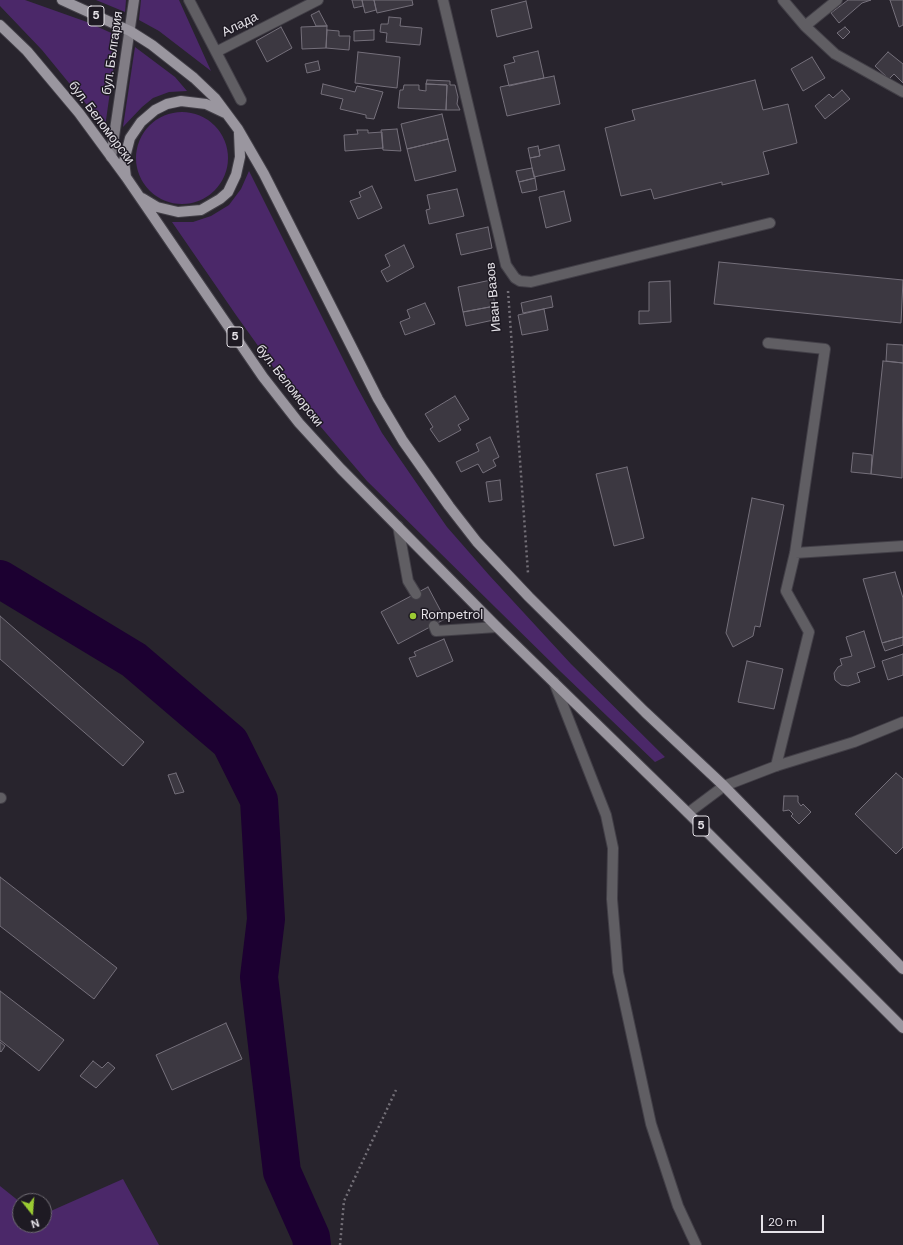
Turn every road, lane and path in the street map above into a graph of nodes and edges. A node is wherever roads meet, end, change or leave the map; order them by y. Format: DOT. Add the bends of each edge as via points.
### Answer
graph roads {
  1 [pos="62,0"];
  2 [pos="134,0"];
  3 [pos="188,0"];
  4 [pos="318,0"];
  5 [pos="443,0"];
  6 [pos="783,0"];
  7 [pos="837,0"];
  8 [pos="0,25"];
  9 [pos="805,26"];
  10 [pos="130,31"];
  11 [pos="216,52"];
  12 [pos="903,92"];
  13 [pos="241,100"];
  14 [pos="229,115"];
  15 [pos="238,129"];
  16 [pos="111,157"];
  17 [pos="126,177"];
  18 [pos="139,196"];
  19 [pos="770,223"];
  20 [pos="506,264"];
  21 [pos="768,343"];
  22 [pos="398,526"];
  23 [pos="903,546"];
  24 [pos="795,553"];
  25 [pos="416,594"];
  26 [pos="529,597"];
  27 [pos="434,626"];
  28 [pos="497,627"];
  29 [pos="554,682"];
  30 [pos="903,722"];
  31 [pos="776,766"];
  32 [pos="724,786"];
  33 [pos="688,813"];
  34 [pos="903,969"];
  35 [pos="903,1028"];
  36 [pos="396,1090"];
  37 [pos="340,1245"];
  38 [pos="696,1245"];
  1 -- 10 [label="main road, 5"];
  2 -- 10 [label="main road, бул. България"];
  3 -- 11 [label="street"];
  4 -- 11 [label="street, Алада"];
  5 -- 20 [label="street, Иван Вазов"];
  6 -- 9 [label="street"];
  7 -- 9 [label="street"];
  8 -- 16 [label="main road, бул. Беломорски / 5" via="52,80"];
  9 -- 12 [label="street" via="834,54"];
  10 -- 14 [label="main road, 5" via="194,78"];
  10 -- 16 [label="main road, бул. България"];
  11 -- 13 [label="street"];
  14 -- 15 [label="main road, 5"];
  14 -- 17 [label="main road" via="196,102 181,101 155,110 141,122 130,138 124,161"];
  15 -- 18 [label="main road" via="240,157 236,175 228,192 220,199 201,210 178,212 157,207"];
  15 -- 26 [label="main road, 5" via="287,217 378,399 403,442 477,542"];
  16 -- 17 [label="main road, бул. Беломорски / 5"];
  17 -- 18 [label="main road, бул. Беломорски / 5"];
  18 -- 22 [label="main road, бул. Беломорски / 5" via="254,364 299,423"];
  19 -- 20 [label="street" via="530,282 515,278"];
  20 -- 26 [label="path, Иван Вазов"];
  21 -- 24 [label="street" via="825,349"];
  22 -- 25 [label="street" via="408,581"];
  22 -- 28 [label="main road, бул. Беломорски / 5"];
  23 -- 24 [label="street"];
  24 -- 31 [label="street" via="786,590 809,632"];
  26 -- 32 [label="main road, 5" via="644,712"];
  27 -- 28 [label="street" via="436,631"];
  28 -- 29 [label="main road, 5"];
  29 -- 33 [label="main road, 5"];
  29 -- 38 [label="street" via="606,814 612,848 612,898 618,972 651,1124 678,1206"];
  30 -- 31 [label="street" via="854,742"];
  31 -- 32 [label="street"];
  32 -- 33 [label="street"];
  32 -- 34 [label="main road, 5"];
  33 -- 35 [label="main road, 5"];
  36 -- 37 [label="path" via="344,1201"];
}
